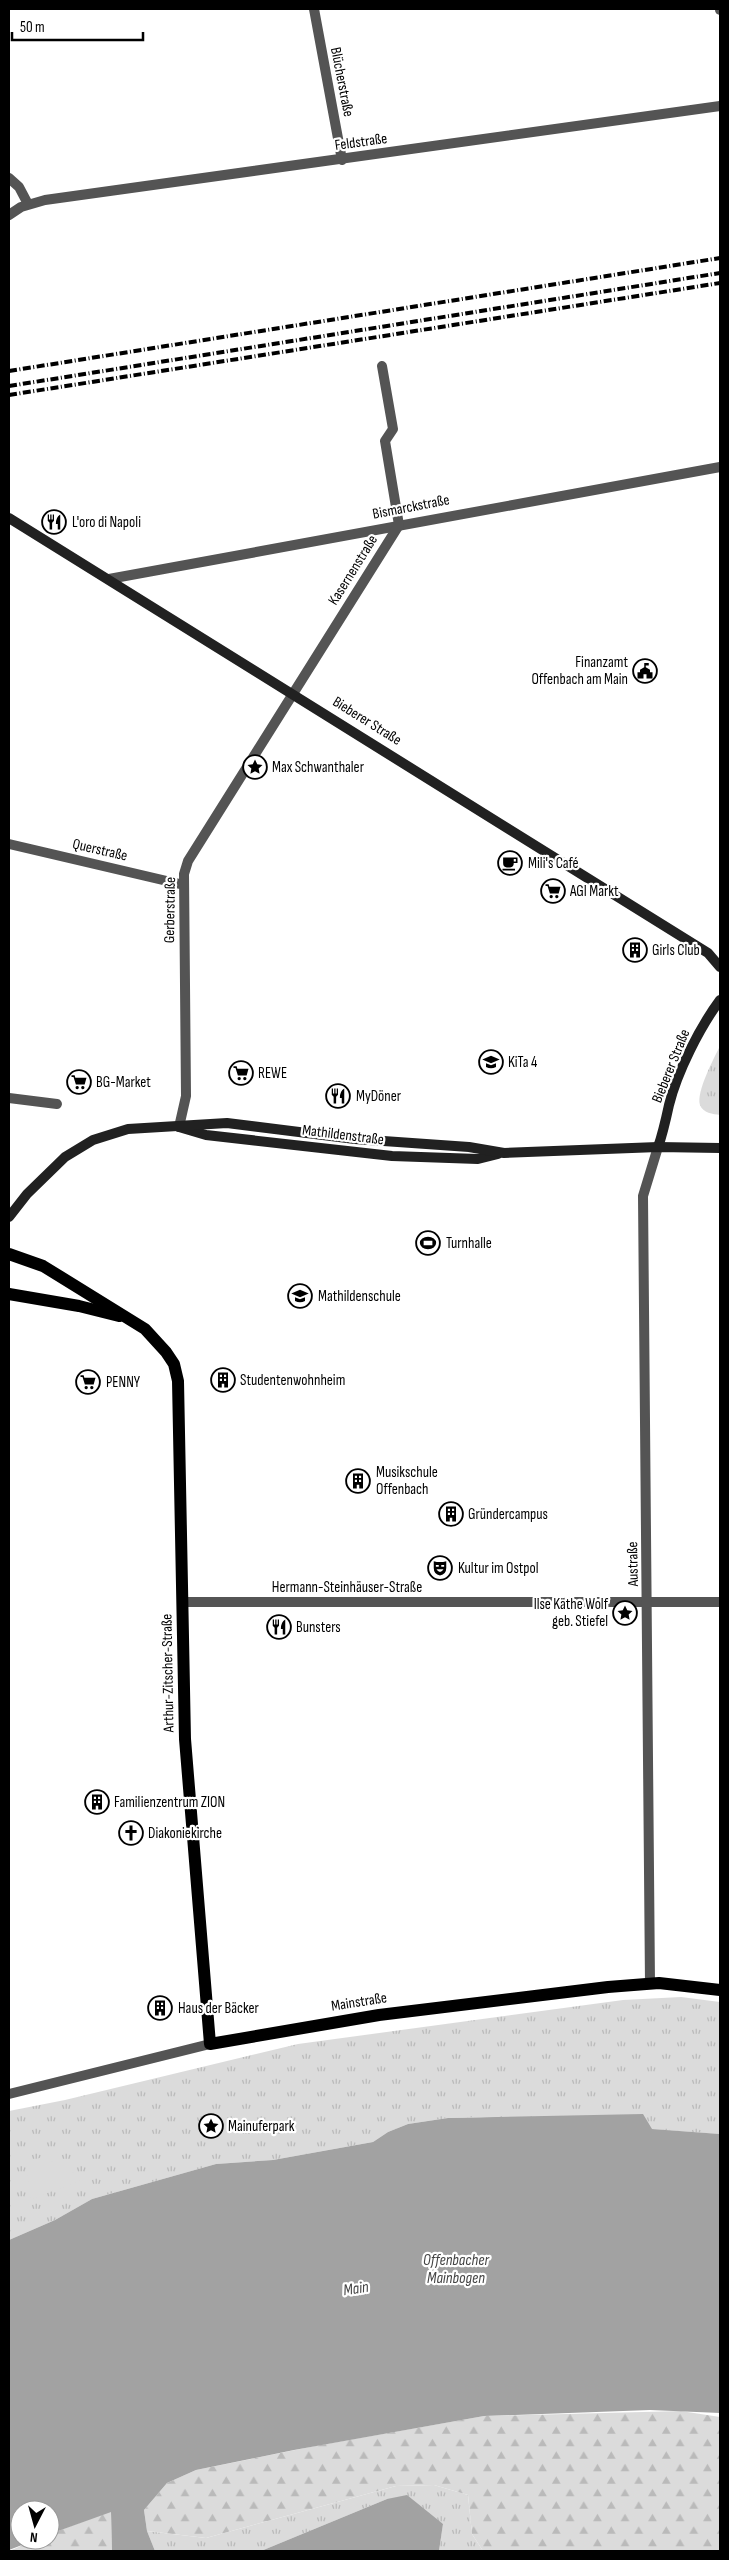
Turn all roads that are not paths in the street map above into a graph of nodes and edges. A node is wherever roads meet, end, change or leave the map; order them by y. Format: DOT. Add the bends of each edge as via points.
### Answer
graph roads {
  1 [pos="314,9"];
  2 [pos="720,106"];
  3 [pos="342,160"];
  4 [pos="9,178"];
  5 [pos="28,204"];
  6 [pos="9,215"];
  7 [pos="382,366"];
  8 [pos="720,467"];
  9 [pos="9,518"];
  10 [pos="399,525"];
  11 [pos="108,579"];
  12 [pos="292,692"];
  13 [pos="9,844"];
  14 [pos="184,885"];
  15 [pos="708,953"];
  16 [pos="720,960"];
  17 [pos="720,967"];
  18 [pos="720,1000"];
  19 [pos="9,1098"];
  20 [pos="57,1104"];
  21 [pos="179,1127"];
  22 [pos="658,1147"];
  23 [pos="720,1148"];
  24 [pos="504,1153"];
  25 [pos="9,1217"];
  26 [pos="9,1254"];
  27 [pos="9,1294"];
  28 [pos="131,1320"];
  29 [pos="648,1601"];
  30 [pos="183,1602"];
  31 [pos="720,1602"];
  32 [pos="650,1983"];
  33 [pos="720,1990"];
  34 [pos="210,2044"];
  35 [pos="9,2094"];
  1 -- 3 [label="street, Blücherstraße"];
  2 -- 3 [label="street, Feldstraße"];
  3 -- 5 [label="street, Feldstraße"];
  4 -- 5 [label="street" via="19,187"];
  5 -- 6 [label="street, Feldstraße"];
  7 -- 10 [label="street" via="394,429 385,441"];
  8 -- 10 [label="street, Bismarckstraße"];
  9 -- 11 [label="main road, Bieberer Straße"];
  10 -- 11 [label="street, Bismarckstraße"];
  10 -- 12 [label="street, Kasernenstraße"];
  11 -- 12 [label="main road, Bieberer Straße"];
  12 -- 14 [label="street, Gerberstraße" via="188,861"];
  12 -- 15 [label="main road, Bieberer Straße"];
  13 -- 14 [label="street, Querstraße"];
  14 -- 21 [label="street, Gerberstraße" via="186,1096"];
  15 -- 16 [label="street, Bieberer Straße"];
  15 -- 17 [label="main road, Bieberer Straße"];
  18 -- 22 [label="main road, Bieberer Straße" via="684,1067 669,1104"];
  19 -- 20 [label="street"];
  21 -- 24 [label="main road, Mathildenstraße" via="227,1123"];
  21 -- 24 [label="main road, Mathildenstraße" via="206,1135 392,1156 478,1159"];
  21 -- 25 [label="main road, Mathildenstraße" via="128,1129 93,1140 59,1163"];
  22 -- 23 [label="main road, Mathildenstraße"];
  22 -- 24 [label="main road, Mathildenstraße"];
  22 -- 29 [label="street, Austraße" via="644,1196"];
  26 -- 28 [label="main road, Arthur-Zitscher-Straße" via="42,1266"];
  27 -- 28 [label="main road, Arthur-Zitscher-Straße" via="79,1306"];
  28 -- 30 [label="main road, Arthur-Zitscher-Straße" via="158,1340 174,1364 178,1381"];
  29 -- 30 [label="street, Hermann-Steinhäuser-Straße"];
  29 -- 31 [label="street, Hermann-Steinhäuser-Straße"];
  29 -- 32 [label="street, Austraße"];
  30 -- 34 [label="main road, Arthur-Zitscher-Straße" via="185,1739"];
  32 -- 33 [label="main road, Mainstraße"];
  32 -- 34 [label="main road, Mainstraße" via="379,2015"];
  34 -- 35 [label="street, Mainstraße"];
}
